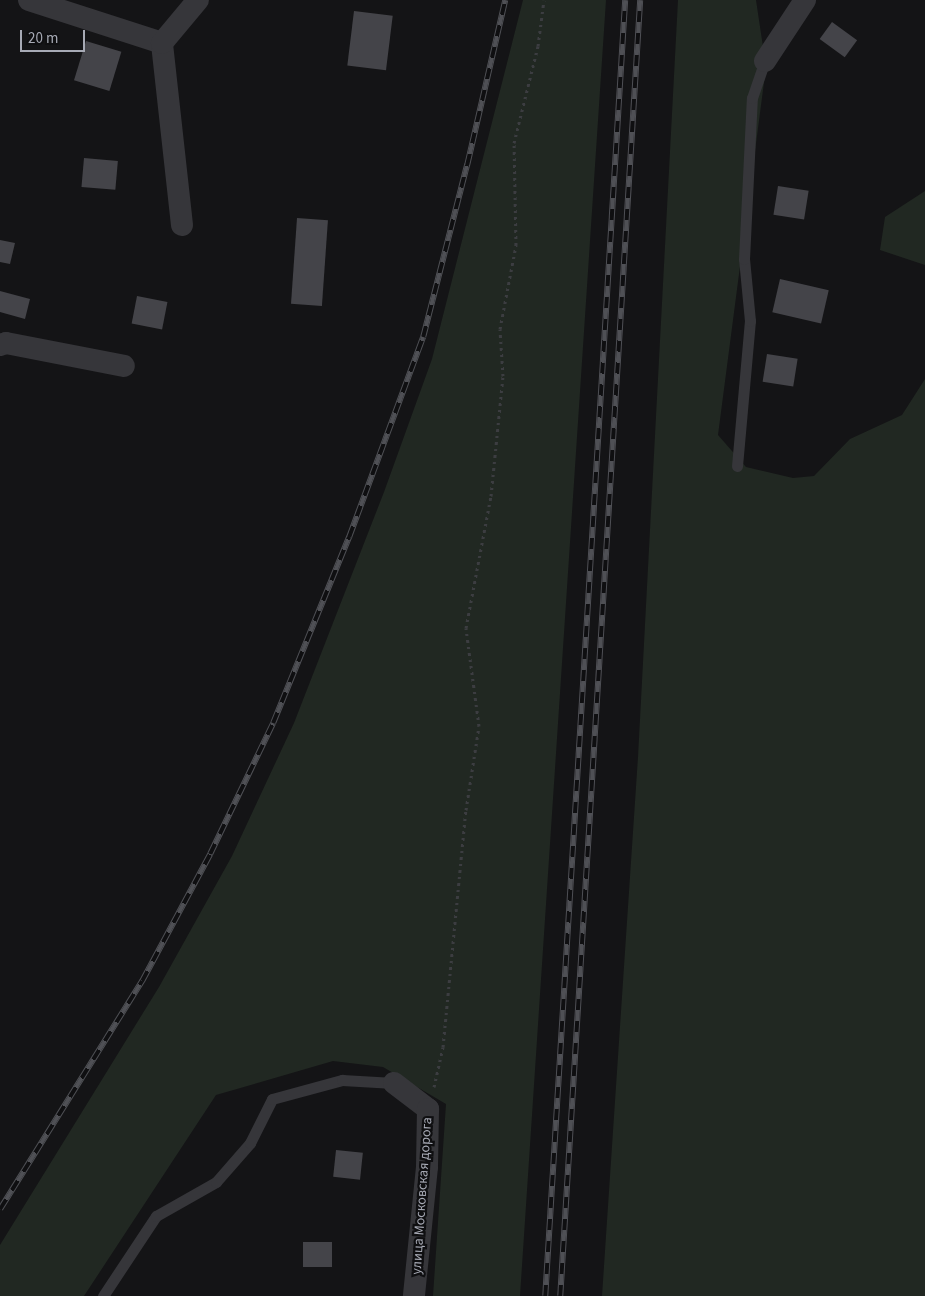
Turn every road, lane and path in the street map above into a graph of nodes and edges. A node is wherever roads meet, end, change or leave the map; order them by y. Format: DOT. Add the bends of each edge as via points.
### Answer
graph roads {
  1 [pos="29,0"];
  2 [pos="198,0"];
  3 [pos="544,0"];
  4 [pos="805,0"];
  5 [pos="162,42"];
  6 [pos="764,60"];
  7 [pos="182,225"];
  8 [pos="0,345"];
  9 [pos="124,366"];
  10 [pos="737,466"];
  11 [pos="394,1083"];
  12 [pos="428,1109"];
  13 [pos="103,1296"];
  14 [pos="414,1296"];
  1 -- 5 [label="street"];
  2 -- 5 [label="street"];
  3 -- 12 [label="path" via="538,46 514,143 516,245 500,329 503,376 491,496 466,628 479,726 466,810 443,1047"];
  4 -- 6 [label="street"];
  5 -- 7 [label="street"];
  6 -- 10 [label="lane" via="752,98 744,259 750,321"];
  8 -- 9 [label="street" via="6,343"];
  11 -- 12 [label="street, улица Московская дорога"];
  11 -- 13 [label="lane" via="342,1080 272,1099 250,1143 216,1182 156,1216"];
  12 -- 14 [label="street, улица Московская дорога" via="427,1167"];
}
